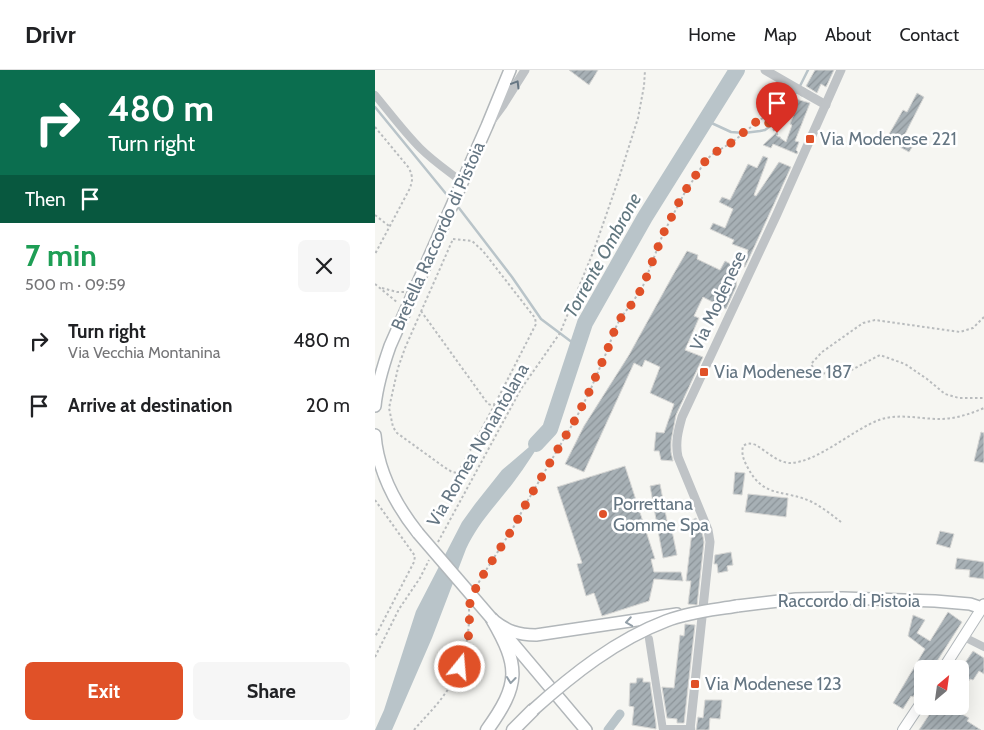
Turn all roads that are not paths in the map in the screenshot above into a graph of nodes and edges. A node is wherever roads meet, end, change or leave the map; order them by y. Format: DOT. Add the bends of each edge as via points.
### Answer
graph roads {
  1 [pos="504,70"];
  2 [pos="510,70"];
  3 [pos="525,70"];
  4 [pos="765,70"];
  5 [pos="841,70"];
  6 [pos="500,93"];
  7 [pos="375,95"];
  8 [pos="826,105"];
  9 [pos="487,126"];
  10 [pos="462,182"];
  11 [pos="375,406"];
  12 [pos="375,435"];
  13 [pos="983,607"];
  14 [pos="695,613"];
  15 [pos="492,619"];
  16 [pos="963,637"];
  17 [pos="649,639"];
  18 [pos="984,647"];
  19 [pos="949,660"];
  20 [pos="533,710"];
  21 [pos="914,714"];
  22 [pos="663,729"];
  23 [pos="691,729"];
  24 [pos="487,730"];
  25 [pos="513,730"];
  26 [pos="518,730"];
  27 [pos="586,730"];
  28 [pos="903,730"];
  1 -- 6 [label="street"];
  2 -- 6 [label="main road, Bretella Raccordo di Pistoia"];
  9 -- 3 [label="street, one-way"];
  4 -- 8 [label="street, bridge"];
  5 -- 8 [label="street, Via Modenese"];
  6 -- 9 [label="main road, Bretella Raccordo di Pistoia"];
  7 -- 10 [label="street" via="421,149"];
  8 -- 23 [label="street, Via Modenese" via="678,431 678,457 710,542"];
  9 -- 10 [label="main road, Bretella Raccordo di Pistoia"];
  10 -- 11 [label="main road, Bretella Raccordo di Pistoia" via="390,346 376,391"];
  12 -- 15 [label="main road, bridge" via="382,470 400,510"];
  13 -- 14 [label="main road, Raccordo di Pistoia, bridge" via="935,601 813,598"];
  13 -- 16 [label="main road"];
  14 -- 15 [label="main road, one-way, bridge" via="530,635 508,630"];
  14 -- 20 [label="main road, Raccordo di Pistoia, bridge" via="666,621 626,640 579,672"];
  15 -- 24 [label="highway, one-way" via="509,651 512,677 507,699"];
  15 -- 27 [label="main road"];
  16 -- 18 [label="street"];
  16 -- 19 [label="main road"];
  17 -- 22 [label="street"];
  20 -- 25 [label="highway, Raccordo di Pistoia"];
  20 -- 26 [label="main road"];
  21 -- 28 [label="main road"];
  22 -- 23 [label="street"];
}
